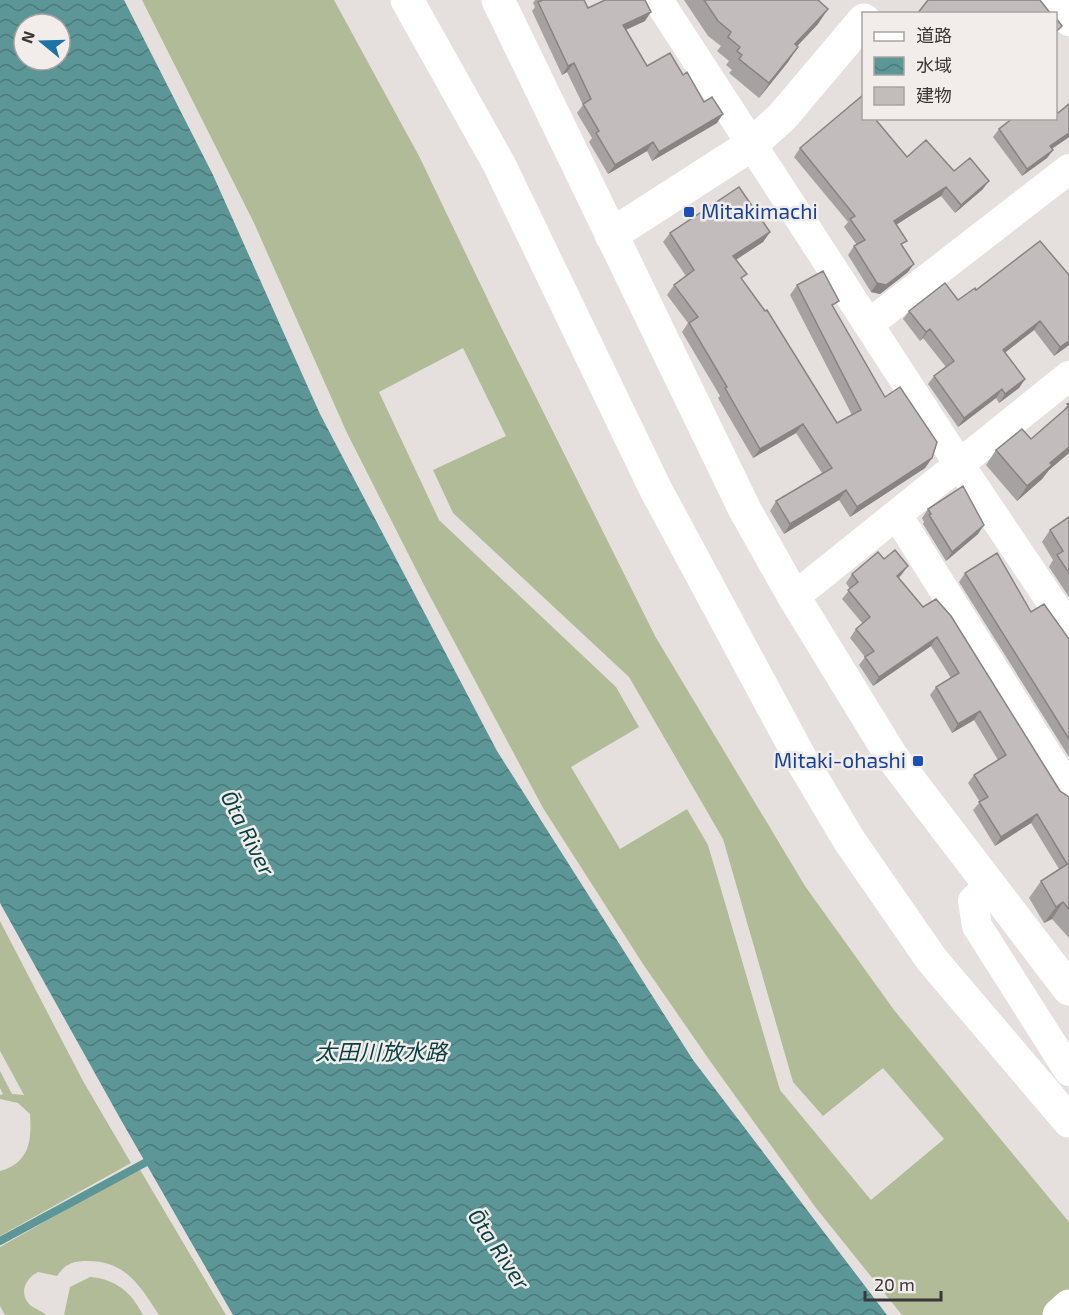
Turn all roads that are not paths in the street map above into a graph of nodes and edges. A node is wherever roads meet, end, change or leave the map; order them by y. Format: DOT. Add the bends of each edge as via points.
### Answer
graph roads {
  1 [pos="407,0"];
  2 [pos="498,0"];
  3 [pos="658,0"];
  4 [pos="880,0"];
  5 [pos="1051,0"];
  6 [pos="871,12"];
  7 [pos="1069,21"];
  8 [pos="862,22"];
  9 [pos="751,145"];
  10 [pos="1069,169"];
  11 [pos="611,235"];
  12 [pos="869,324"];
  13 [pos="1069,376"];
  14 [pos="960,464"];
  15 [pos="897,515"];
  16 [pos="794,597"];
  17 [pos="1069,627"];
  18 [pos="1069,790"];
  19 [pos="989,885"];
  20 [pos="1064,973"];
  21 [pos="1069,1071"];
  22 [pos="1069,1121"];
  23 [pos="1069,1306"];
  24 [pos="1059,1315"];
  1 -- 22 [label="street" via="499,164 655,488 801,760 849,840 932,960"];
  2 -- 11 [label="street"];
  3 -- 9 [label="street"];
  4 -- 6 [label="street"];
  5 -- 7 [label="street"];
  8 -- 9 [label="street" via="782,117"];
  9 -- 11 [label="street"];
  9 -- 12 [label="street"];
  10 -- 12 [label="street"];
  11 -- 16 [label="street" via="745,510"];
  12 -- 14 [label="street"];
  13 -- 14 [label="street"];
  14 -- 15 [label="street"];
  14 -- 17 [label="street"];
  15 -- 16 [label="street"];
  15 -- 18 [label="street"];
  16 -- 19 [label="street" via="892,757"];
  19 -- 20 [label="street"];
  19 -- 21 [label="street" via="973,901 977,926"];
  23 -- 24 [label="street"];
}
